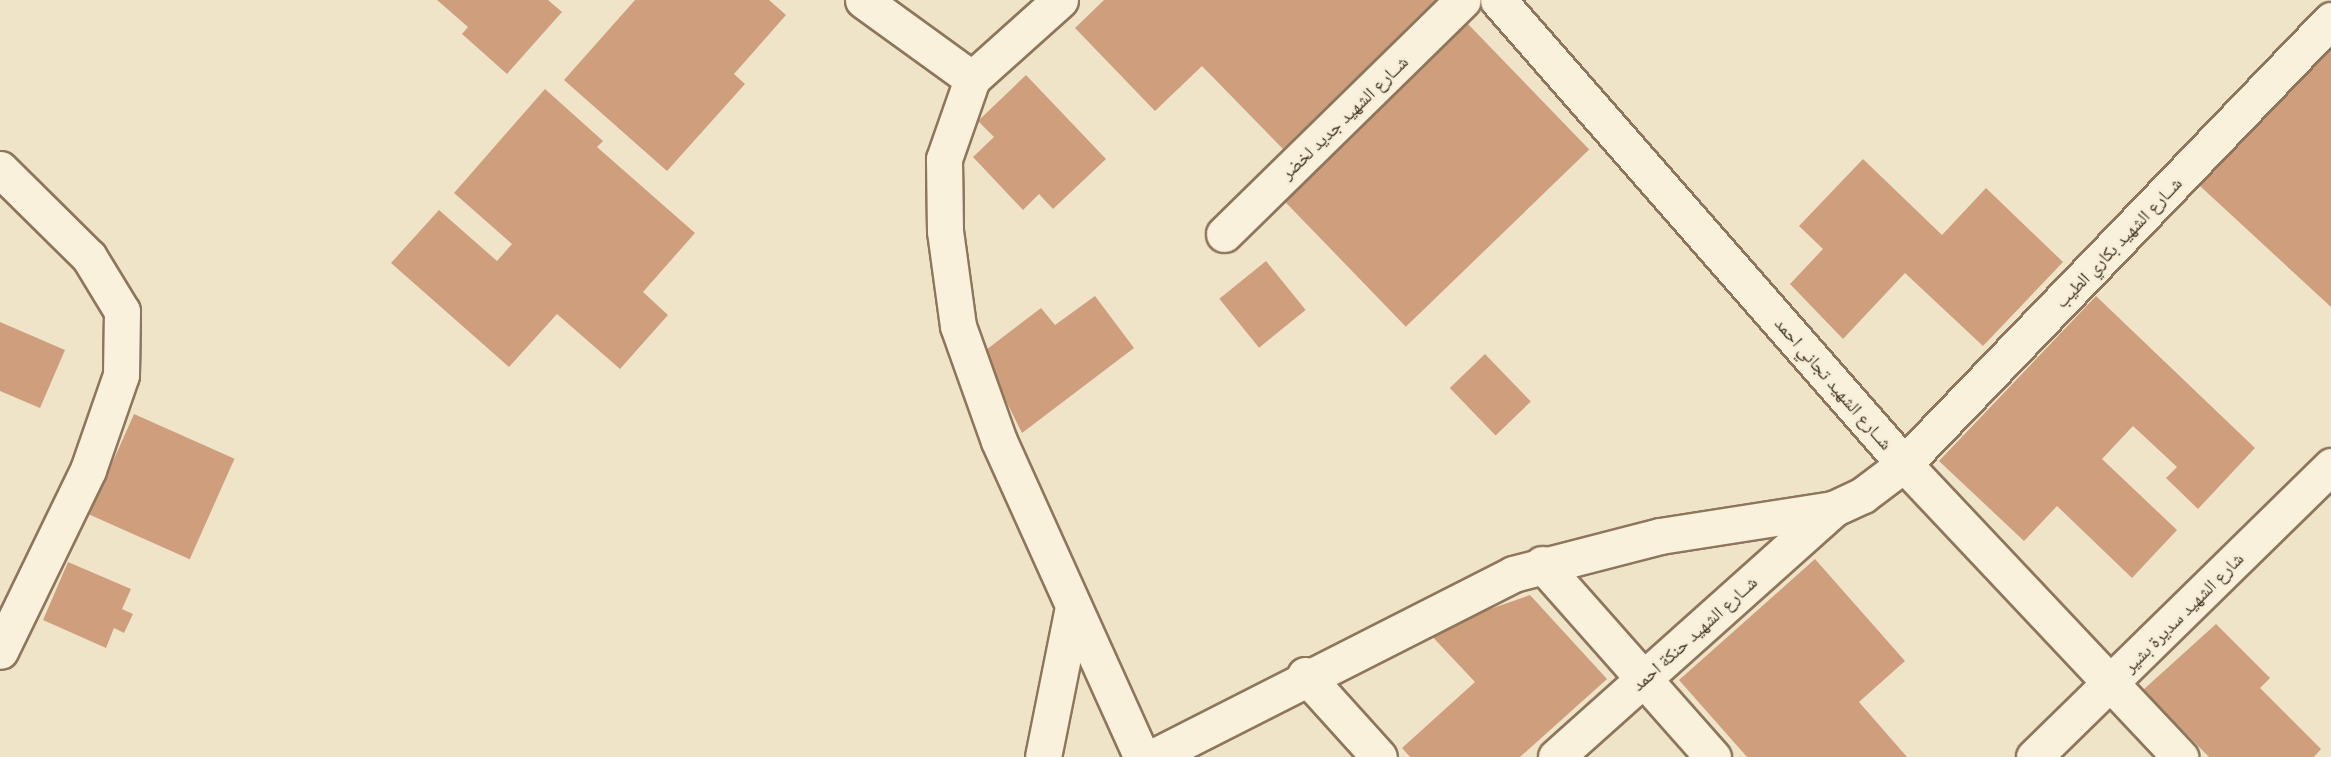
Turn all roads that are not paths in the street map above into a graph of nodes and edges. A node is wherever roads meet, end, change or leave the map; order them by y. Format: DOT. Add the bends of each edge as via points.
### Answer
graph roads {
  1 [pos="863,0"];
  2 [pos="1060,0"];
  3 [pos="1463,0"];
  4 [pos="1498,0"];
  5 [pos="2331,20"];
  6 [pos="972,79"];
  7 [pos="0,169"];
  8 [pos="1224,234"];
  9 [pos="1904,464"];
  10 [pos="2331,466"];
  11 [pos="1833,509"];
  12 [pos="1542,564"];
  13 [pos="1072,612"];
  14 [pos="0,652"];
  15 [pos="1305,675"];
  16 [pos="1644,679"];
  17 [pos="2110,685"];
  18 [pos="1043,757"];
  19 [pos="1142,757"];
  20 [pos="1153,757"];
  21 [pos="1379,757"];
  22 [pos="1556,757"];
  23 [pos="1713,757"];
  24 [pos="2034,757"];
  25 [pos="2180,757"];
  1 -- 6 [label="street"];
  2 -- 6 [label="street"];
  3 -- 8 [label="street, شــارع الشهيد جديد لخضر"];
  4 -- 9 [label="street, شــارع الشهيد تجاني احمد"];
  5 -- 9 [label="street, شــارع الشهيد بكاري الطيب"];
  6 -- 13 [label="street" via="944,159 945,231 958,326"];
  7 -- 14 [label="street" via="89,257 122,311 121,375 88,470"];
  9 -- 11 [label="street, شــارع الشهيد بكاري الطيب"];
  9 -- 17 [label="street, شــارع الشهيد تجاني احمد"];
  10 -- 17 [label="street, شارع الشهيد سديرة بشير"];
  11 -- 12 [label="street" via="1709,527"];
  11 -- 16 [label="street, شــارع الشهيد حنكة احمد"];
  12 -- 15 [label="street" via="1457,597"];
  12 -- 16 [label="street"];
  13 -- 18 [label="street"];
  13 -- 19 [label="street"];
  15 -- 20 [label="street"];
  15 -- 21 [label="street"];
  16 -- 22 [label="street, شــارع الشهيد حنكة احمد"];
  16 -- 23 [label="street"];
  17 -- 24 [label="street, شارع الشهيد سديرة بشير"];
  17 -- 25 [label="street, شــارع الشهيد تجاني احمد"];
}
